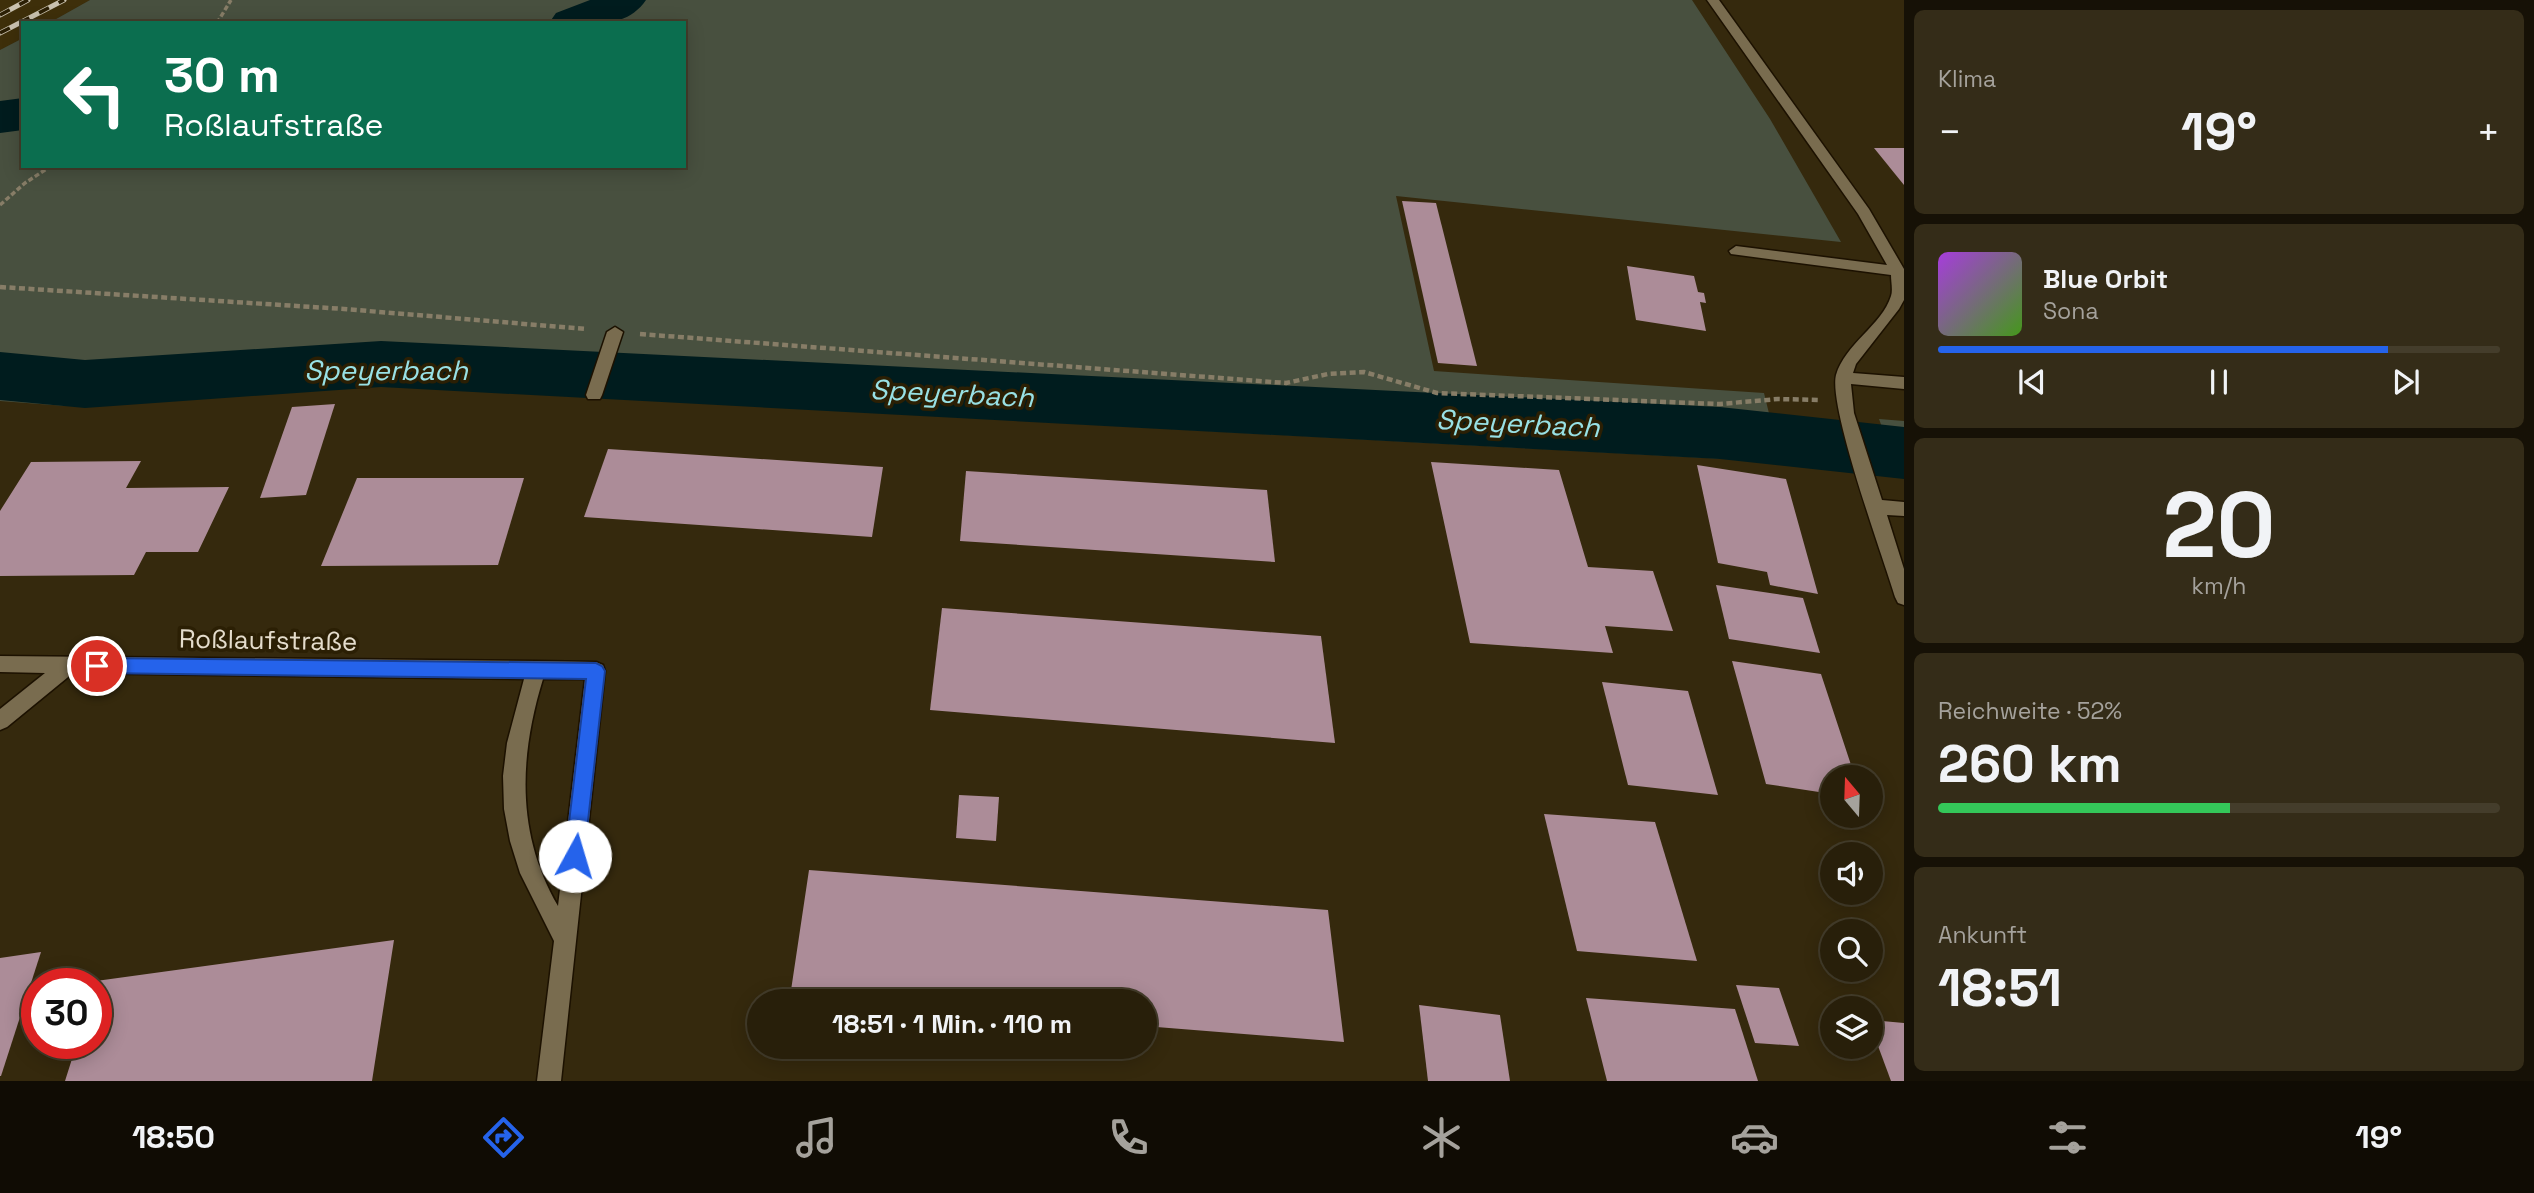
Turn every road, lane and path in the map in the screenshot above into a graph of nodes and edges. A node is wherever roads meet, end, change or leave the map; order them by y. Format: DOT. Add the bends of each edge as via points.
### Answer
graph roads {
  1 [pos="231,0"];
  2 [pos="1713,0"];
  3 [pos="218,21"];
  4 [pos="48,168"];
  5 [pos="0,205"];
  6 [pos="1736,251"];
  7 [pos="1898,271"];
  8 [pos="0,287"];
  9 [pos="614,338"];
  10 [pos="1843,379"];
  11 [pos="1904,383"];
  12 [pos="594,395"];
  13 [pos="1845,407"];
  14 [pos="1876,507"];
  15 [pos="1904,509"];
  16 [pos="1904,597"];
  17 [pos="0,664"];
  18 [pos="69,665"];
  19 [pos="536,670"];
  20 [pos="0,721"];
  21 [pos="565,939"];
  22 [pos="549,1081"];
  1 -- 3 [label="path"];
  2 -- 7 [label="street" via="1864,212"];
  4 -- 5 [label="path"];
  6 -- 7 [label="street"];
  7 -- 10 [label="street" via="1896,302 1849,362"];
  8 -- 9 [label="path" via="344,309"];
  9 -- 12 [label="street"];
  9 -- 13 [label="path" via="1286,383 1364,372 1437,393 1720,404 1778,399"];
  10 -- 11 [label="street"];
  10 -- 13 [label="street"];
  13 -- 14 [label="street"];
  14 -- 15 [label="street"];
  14 -- 16 [label="street"];
  17 -- 18 [label="street, Roßlaufstraße"];
  18 -- 19 [label="street, Roßlaufstraße"];
  18 -- 20 [label="street"];
  19 -- 21 [label="street" via="515,740 514,813 531,878"];
  19 -- 21 [label="street, Roßlaufstraße" via="596,671"];
  21 -- 22 [label="street, Roßlaufstraße"];
}
